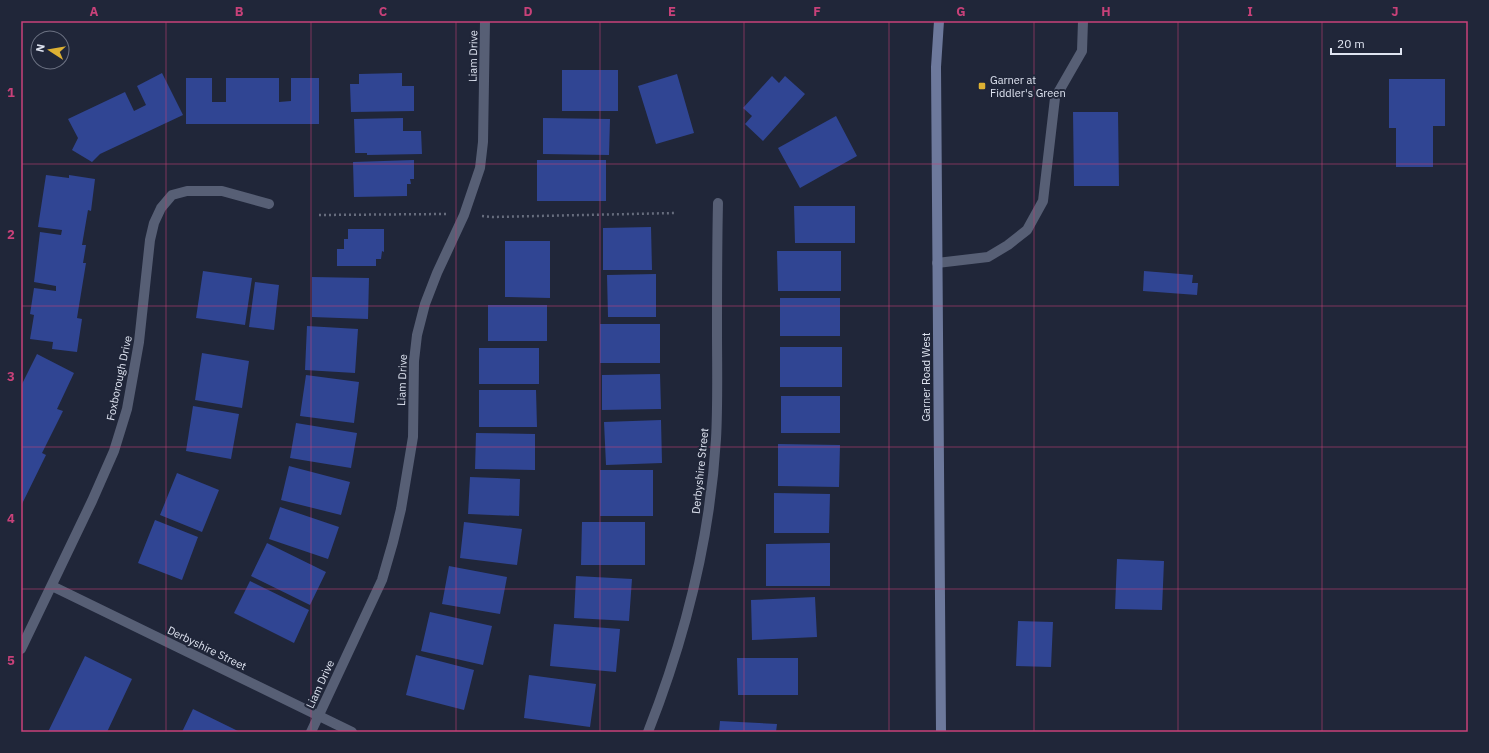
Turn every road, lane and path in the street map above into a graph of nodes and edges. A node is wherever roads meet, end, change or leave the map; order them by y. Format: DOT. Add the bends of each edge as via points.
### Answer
graph roads {
  1 [pos="485,21"];
  2 [pos="939,21"];
  3 [pos="1083,21"];
  4 [pos="718,203"];
  5 [pos="269,204"];
  6 [pos="676,213"];
  7 [pos="446,214"];
  8 [pos="319,215"];
  9 [pos="482,216"];
  10 [pos="937,263"];
  11 [pos="52,586"];
  12 [pos="21,649"];
  13 [pos="319,716"];
  14 [pos="311,732"];
  15 [pos="352,732"];
  16 [pos="648,732"];
  17 [pos="942,732"];
  1 -- 13 [label="street, Liam Drive" via="483,142 480,168 464,215 425,304 417,335 412,436 395,536 382,580"];
  2 -- 10 [label="main road, Garner Road West" via="936,67"];
  3 -- 10 [label="street" via="1082,51 1055,98 1043,201 1027,230 988,257"];
  4 -- 16 [label="street, Derbyshire Street" via="716,432 711,491 695,587 682,635"];
  5 -- 11 [label="street, Foxborough Drive" via="222,191 187,191 172,195 161,208 150,240 139,342 127,409 114,451"];
  6 -- 9 [label="path"];
  7 -- 8 [label="path"];
  10 -- 17 [label="main road, Garner Road West"];
  11 -- 12 [label="street, Foxborough Drive"];
  11 -- 13 [label="street, Derbyshire Street"];
  13 -- 14 [label="street, Liam Drive"];
  13 -- 15 [label="street, Derbyshire Street"];
}
